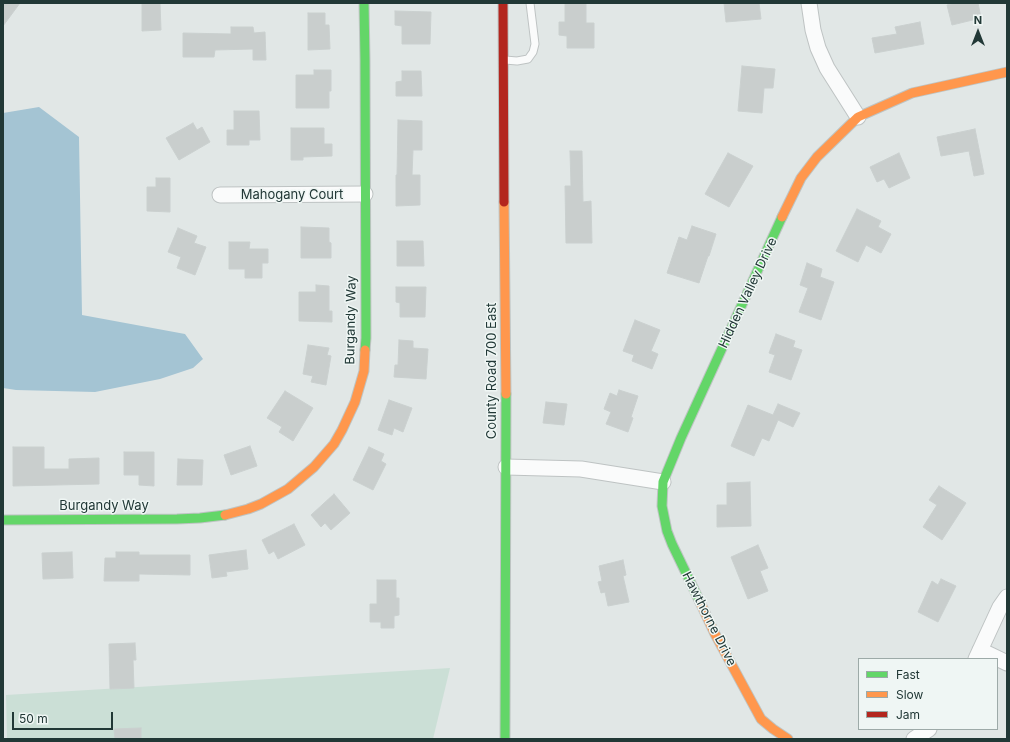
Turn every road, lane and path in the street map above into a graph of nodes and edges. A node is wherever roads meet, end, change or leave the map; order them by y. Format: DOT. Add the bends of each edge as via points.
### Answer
graph roads {
  1 [pos="364,3"];
  2 [pos="503,3"];
  3 [pos="530,3"];
  4 [pos="809,3"];
  5 [pos="503,60"];
  6 [pos="1007,72"];
  7 [pos="858,117"];
  8 [pos="365,194"];
  9 [pos="220,195"];
  10 [pos="506,467"];
  11 [pos="663,482"];
  12 [pos="3,520"];
  13 [pos="1007,596"];
  14 [pos="978,655"];
  15 [pos="989,658"];
  16 [pos="928,730"];
  17 [pos="505,739"];
  18 [pos="788,739"];
  19 [pos="914,739"];
  1 -- 8 [label="street, Burgandy Way"];
  2 -- 5 [label="street, County Road 700 East"];
  3 -- 5 [label="lane" via="534,52 528,59"];
  4 -- 7 [label="street" via="818,48 827,68"];
  5 -- 10 [label="street, County Road 700 East"];
  6 -- 7 [label="street, Hidden Valley Drive" via="912,93"];
  7 -- 11 [label="street, Hidden Valley Drive" via="817,157 801,178"];
  8 -- 9 [label="street, Mahogany Court"];
  8 -- 12 [label="street, Burgandy Way" via="364,371 355,402 342,430 334,444 314,467 288,489 261,504 212,517"];
  10 -- 11 [label="street" via="581,469"];
  10 -- 17 [label="street, County Road 700 East"];
  11 -- 18 [label="street, Hawthorne Drive" via="662,506 667,531 714,634 761,719"];
  13 -- 14 [label="street"];
  14 -- 15 [label="street"];
  16 -- 19 [label="street"];
}
